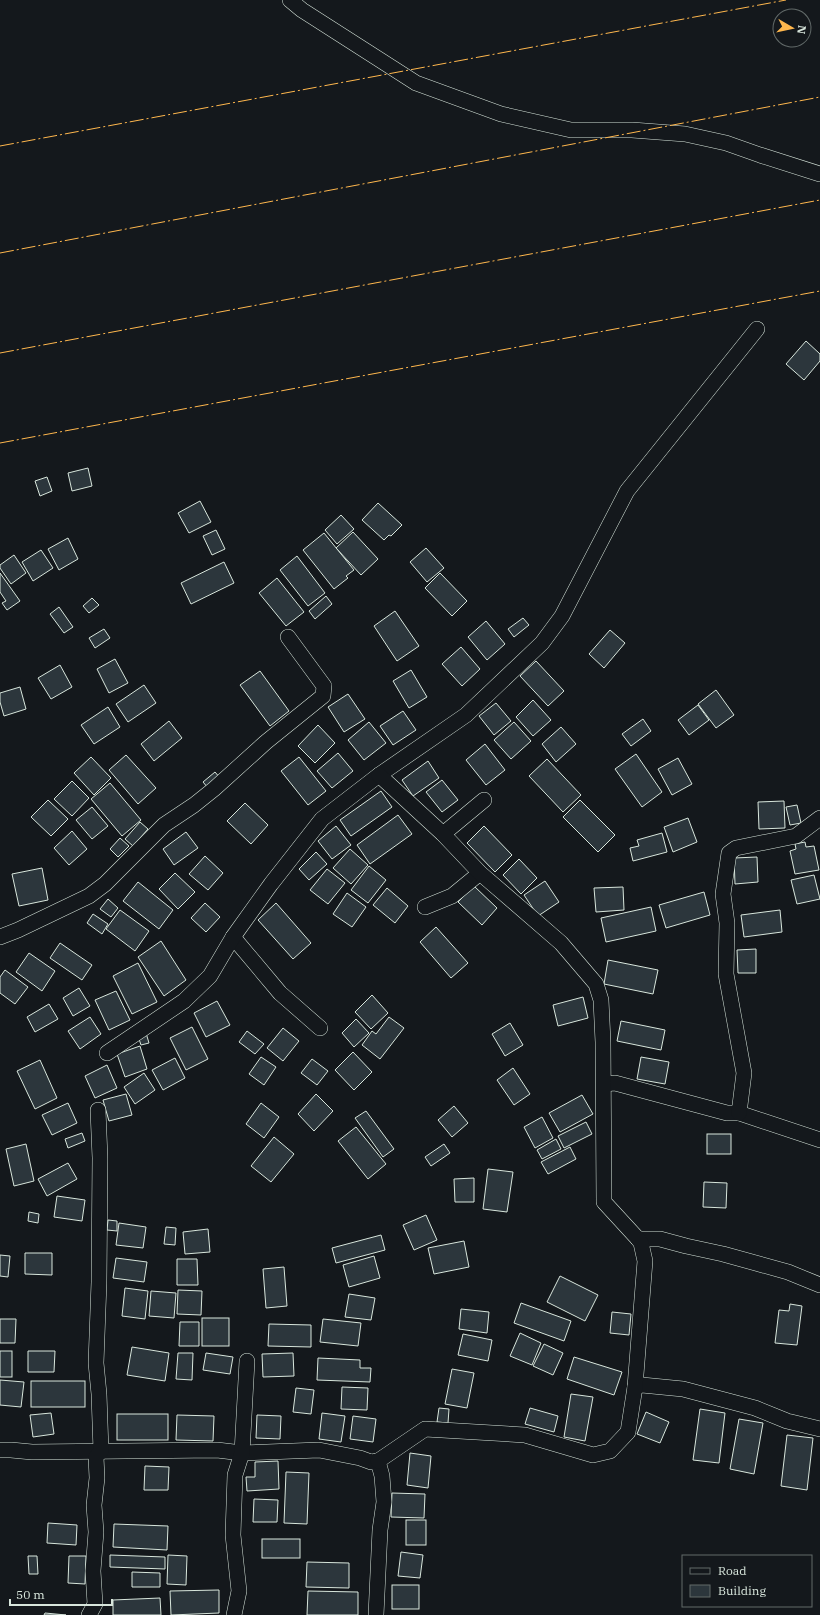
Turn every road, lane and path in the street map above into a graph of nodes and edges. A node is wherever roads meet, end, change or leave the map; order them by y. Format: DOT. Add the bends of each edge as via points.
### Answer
graph roads {
  1 [pos="290,0"];
  2 [pos="820,174"];
  3 [pos="757,329"];
  4 [pos="288,637"];
  5 [pos="379,774"];
  6 [pos="484,800"];
  7 [pos="820,818"];
  8 [pos="443,834"];
  9 [pos="480,873"];
  10 [pos="425,907"];
  11 [pos="0,937"];
  12 [pos="233,937"];
  13 [pos="320,1028"];
  14 [pos="107,1053"];
  15 [pos="604,1084"];
  16 [pos="98,1110"];
  17 [pos="739,1112"];
  18 [pos="820,1140"];
  19 [pos="638,1239"];
  20 [pos="820,1286"];
  21 [pos="247,1361"];
  22 [pos="635,1387"];
  23 [pos="820,1429"];
  24 [pos="0,1450"];
  25 [pos="101,1451"];
  26 [pos="242,1453"];
  27 [pos="378,1461"];
  28 [pos="89,1615"];
  29 [pos="234,1615"];
  30 [pos="376,1615"];
  1 -- 2 [label="street" via="416,83 501,114 571,130 632,130 686,134 726,143"];
  3 -- 5 [label="street" via="627,491 562,616 542,643 466,714"];
  4 -- 11 [label="street" via="324,686 323,696 204,797 164,825 105,884 89,896"];
  5 -- 8 [label="street"];
  5 -- 12 [label="street" via="322,820"];
  6 -- 8 [label="street"];
  7 -- 17 [label="street" via="796,836 736,848 729,853 723,894 727,923 726,974 744,1073"];
  8 -- 9 [label="street"];
  9 -- 10 [label="street" via="452,896"];
  9 -- 15 [label="street" via="561,943 596,984 601,1000"];
  12 -- 13 [label="street" via="280,993"];
  12 -- 14 [label="street" via="210,976 184,1001"];
  15 -- 17 [label="street" via="615,1083 727,1113"];
  15 -- 19 [label="street" via="604,1202"];
  16 -- 25 [label="street" via="100,1158 96,1363"];
  17 -- 18 [label="street"];
  19 -- 20 [label="street" via="660,1239 723,1254 788,1272"];
  19 -- 22 [label="street" via="645,1261"];
  21 -- 26 [label="street"];
  22 -- 23 [label="street" via="683,1389"];
  22 -- 27 [label="street" via="628,1432 610,1451 594,1455 525,1435 425,1428"];
  24 -- 25 [label="street"];
  25 -- 26 [label="street" via="217,1450"];
  25 -- 28 [label="street" via="96,1457 94,1505 95,1604"];
  26 -- 27 [label="street" via="319,1450 371,1462"];
  26 -- 29 [label="street" via="235,1475 233,1535 239,1591"];
  27 -- 30 [label="street" via="384,1502 380,1530"];
}
